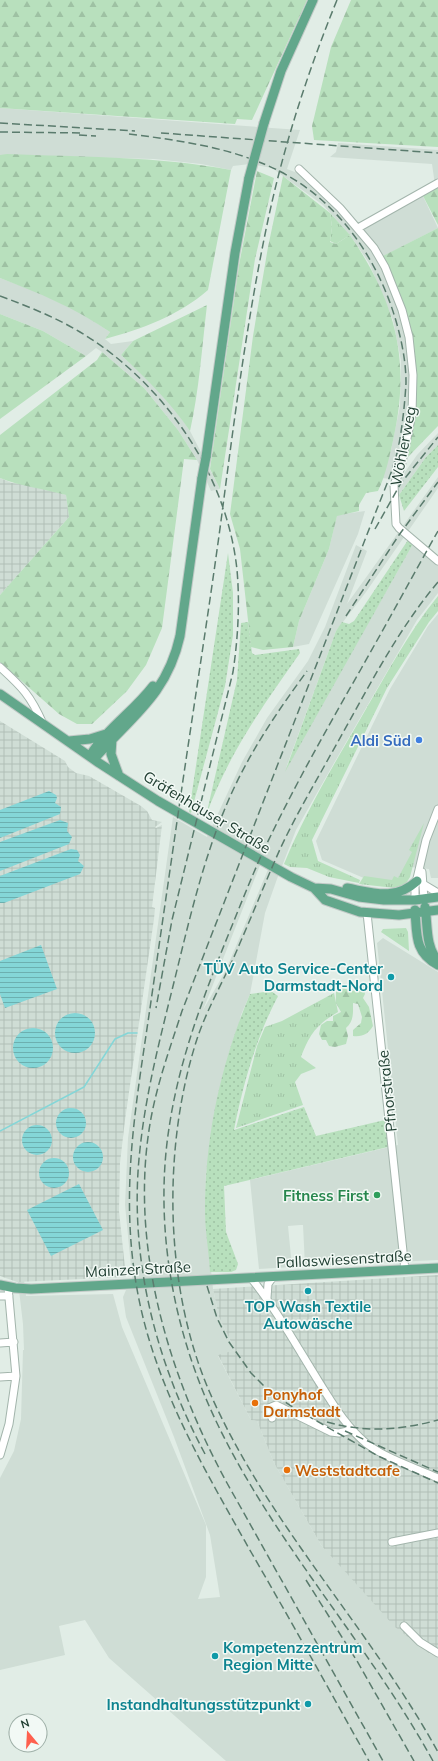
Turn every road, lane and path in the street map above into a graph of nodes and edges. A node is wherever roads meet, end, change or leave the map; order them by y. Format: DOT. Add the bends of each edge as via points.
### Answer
graph roads {
  1 [pos="313,0"];
  2 [pos="299,169"];
  3 [pos="438,183"];
  4 [pos="358,228"];
  5 [pos="438,561"];
  6 [pos="0,667"];
  7 [pos="1,696"];
  8 [pos="43,724"];
  9 [pos="111,736"];
  10 [pos="69,741"];
  11 [pos="92,757"];
  12 [pos="119,776"];
  13 [pos="438,809"];
  14 [pos="420,882"];
  15 [pos="314,888"];
  16 [pos="331,889"];
  17 [pos="438,893"];
  18 [pos="438,897"];
  19 [pos="368,899"];
  20 [pos="419,900"];
  21 [pos="438,910"];
  22 [pos="367,913"];
  23 [pos="426,913"];
  24 [pos="416,914"];
  25 [pos="390,915"];
  26 [pos="417,934"];
  27 [pos="438,961"];
  28 [pos="438,965"];
  29 [pos="438,1268"];
  30 [pos="405,1270"];
  31 [pos="273,1277"];
  32 [pos="250,1278"];
  33 [pos="6,1289"];
  34 [pos="0,1296"];
  35 [pos="267,1298"];
  36 [pos="14,1342"];
  37 [pos="0,1343"];
  38 [pos="16,1376"];
  39 [pos="0,1377"];
  40 [pos="272,1418"];
  41 [pos="352,1430"];
  42 [pos="0,1455"];
  43 [pos="438,1478"];
  44 [pos="438,1533"];
  45 [pos="392,1542"];
  46 [pos="404,1626"];
  47 [pos="438,1653"];
  1 -- 9 [label="main road, bridge" via="282,71 249,178 235,253 182,621 157,680"];
  2 -- 4 [label="street, Wöhlerweg"];
  3 -- 4 [label="street"];
  4 -- 5 [label="street, Wöhlerweg" via="385,267 402,310 410,343 413,375 412,414 401,467 394,485 396,524"];
  6 -- 8 [label="street" via="23,687 34,702"];
  7 -- 8 [label="main road, Gräfenhäuser Straße"];
  8 -- 10 [label="main road, Gräfenhäuser Straße"];
  9 -- 10 [label="main road"];
  9 -- 11 [label="main road"];
  9 -- 12 [label="main road" via="111,754"];
  10 -- 11 [label="main road, Gräfenhäuser Straße"];
  11 -- 12 [label="main road, Gräfenhäuser Straße"];
  12 -- 15 [label="main road, Gräfenhäuser Straße" via="263,862"];
  13 -- 14 [label="street" via="430,829"];
  14 -- 16 [label="main road" via="396,894 339,887"];
  14 -- 17 [label="street"];
  14 -- 20 [label="street"];
  15 -- 16 [label="main road, Gräfenhäuser Straße"];
  15 -- 22 [label="main road, Gräfenhäuser Straße" via="325,900"];
  16 -- 19 [label="main road, Gräfenhäuser Straße"];
  18 -- 20 [label="main road, Gräfenhäuser Straße"];
  19 -- 20 [label="main road, Gräfenhäuser Straße"];
  19 -- 22 [label="main road"];
  20 -- 23 [label="main road"];
  20 -- 24 [label="main road"];
  21 -- 23 [label="main road, Gräfenhäuser Straße"];
  22 -- 25 [label="main road, Gräfenhäuser Straße"];
  22 -- 30 [label="street, Pfnorstraße"];
  23 -- 24 [label="main road, Gräfenhäuser Straße"];
  23 -- 27 [label="main road" via="429,944"];
  24 -- 25 [label="main road, Gräfenhäuser Straße"];
  24 -- 26 [label="main road"];
  25 -- 26 [label="main road" via="411,923"];
  26 -- 28 [label="main road" via="423,955"];
  29 -- 30 [label="main road, Pallaswiesenstraße"];
  30 -- 31 [label="main road, Pallaswiesenstraße"];
  31 -- 32 [label="main road, Pallaswiesenstraße"];
  31 -- 35 [label="street" via="268,1284"];
  32 -- 33 [label="main road, Mainzer Straße"];
  32 -- 35 [label="street"];
  33 -- 34 [label="street"];
  33 -- 36 [label="street"];
  35 -- 41 [label="street" via="333,1405"];
  36 -- 37 [label="street"];
  36 -- 38 [label="street"];
  38 -- 39 [label="street"];
  38 -- 42 [label="street" via="9,1424"];
  40 -- 41 [label="street" via="269,1409 278,1405 331,1432"];
  41 -- 43 [label="street" via="378,1451"];
  44 -- 45 [label="street"];
  46 -- 47 [label="street" via="420,1642"];
}
